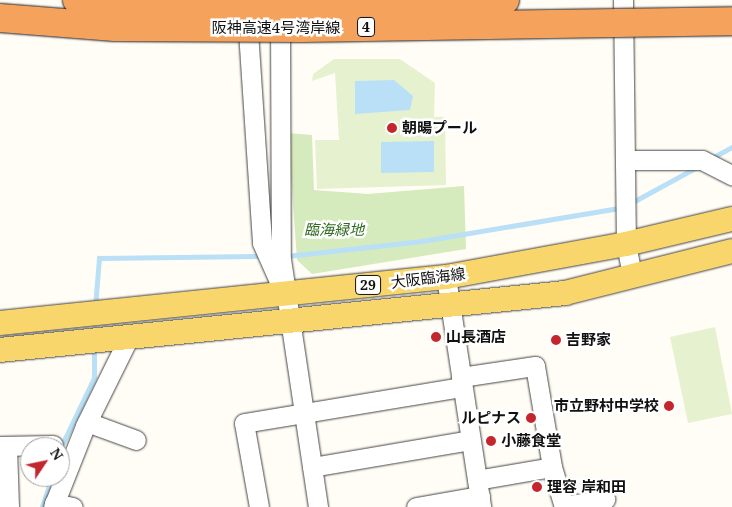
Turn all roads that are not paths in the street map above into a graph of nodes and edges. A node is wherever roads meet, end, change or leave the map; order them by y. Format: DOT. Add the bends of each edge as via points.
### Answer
graph roads {
  1 [pos="77,0"];
  2 [pos="246,0"];
  3 [pos="280,0"];
  4 [pos="505,0"];
  5 [pos="623,0"];
  6 [pos="0,18"];
  7 [pos="732,21"];
  8 [pos="629,160"];
  9 [pos="732,175"];
  10 [pos="732,219"];
  11 [pos="626,244"];
  12 [pos="732,251"];
  13 [pos="632,276"];
  14 [pos="446,277"];
  15 [pos="285,294"];
  16 [pos="451,306"];
  17 [pos="0,322"];
  18 [pos="291,322"];
  19 [pos="129,337"];
  20 [pos="0,350"];
  21 [pos="461,382"];
  22 [pos="302,412"];
  23 [pos="87,422"];
  24 [pos="136,440"];
  25 [pos="470,440"];
  26 [pos="3,446"];
  27 [pos="20,446"];
  28 [pos="312,467"];
  29 [pos="552,467"];
  30 [pos="479,494"];
  31 [pos="604,499"];
  32 [pos="53,505"];
  33 [pos="564,506"];
  34 [pos="9,507"];
  35 [pos="73,507"];
  36 [pos="259,507"];
  37 [pos="318,507"];
  38 [pos="416,507"];
  1 -- 4 [label="highway, 阪神高速4号湾岸線 / 4, bridge" via="213,4"];
  2 -- 15 [label="street" via="262,242"];
  3 -- 15 [label="street" via="281,259"];
  5 -- 8 [label="street"];
  6 -- 7 [label="highway, 阪神高速4号湾岸線 / 4, bridge" via="115,26 255,28"];
  8 -- 9 [label="street" via="702,160"];
  8 -- 11 [label="street"];
  10 -- 11 [label="main road, 大阪臨海線 / 29"];
  11 -- 13 [label="street"];
  11 -- 14 [label="main road, 大阪臨海線 / 29"];
  12 -- 13 [label="main road, 大阪臨海線 / 29"];
  13 -- 16 [label="main road, 大阪臨海線 / 29" via="565,293"];
  14 -- 15 [label="main road, 大阪臨海線 / 29"];
  14 -- 16 [label="street"];
  15 -- 17 [label="main road, 大阪臨海線 / 29"];
  15 -- 18 [label="street"];
  16 -- 18 [label="main road, 大阪臨海線 / 29"];
  16 -- 21 [label="street"];
  18 -- 19 [label="main road, 大阪臨海線 / 29"];
  18 -- 22 [label="street"];
  19 -- 20 [label="main road, 大阪臨海線 / 29"];
  19 -- 23 [label="street"];
  21 -- 22 [label="street"];
  21 -- 25 [label="street"];
  21 -- 29 [label="street" via="534,366"];
  22 -- 28 [label="street"];
  22 -- 36 [label="street" via="244,423"];
  23 -- 24 [label="street"];
  23 -- 32 [label="street"];
  25 -- 28 [label="street"];
  25 -- 30 [label="street"];
  26 -- 27 [label="street"];
  26 -- 34 [label="street"];
  28 -- 37 [label="street"];
  29 -- 30 [label="street"];
  29 -- 33 [label="street"];
  30 -- 38 [label="street"];
  31 -- 33 [label="street"];
  32 -- 35 [label="street"];
}
